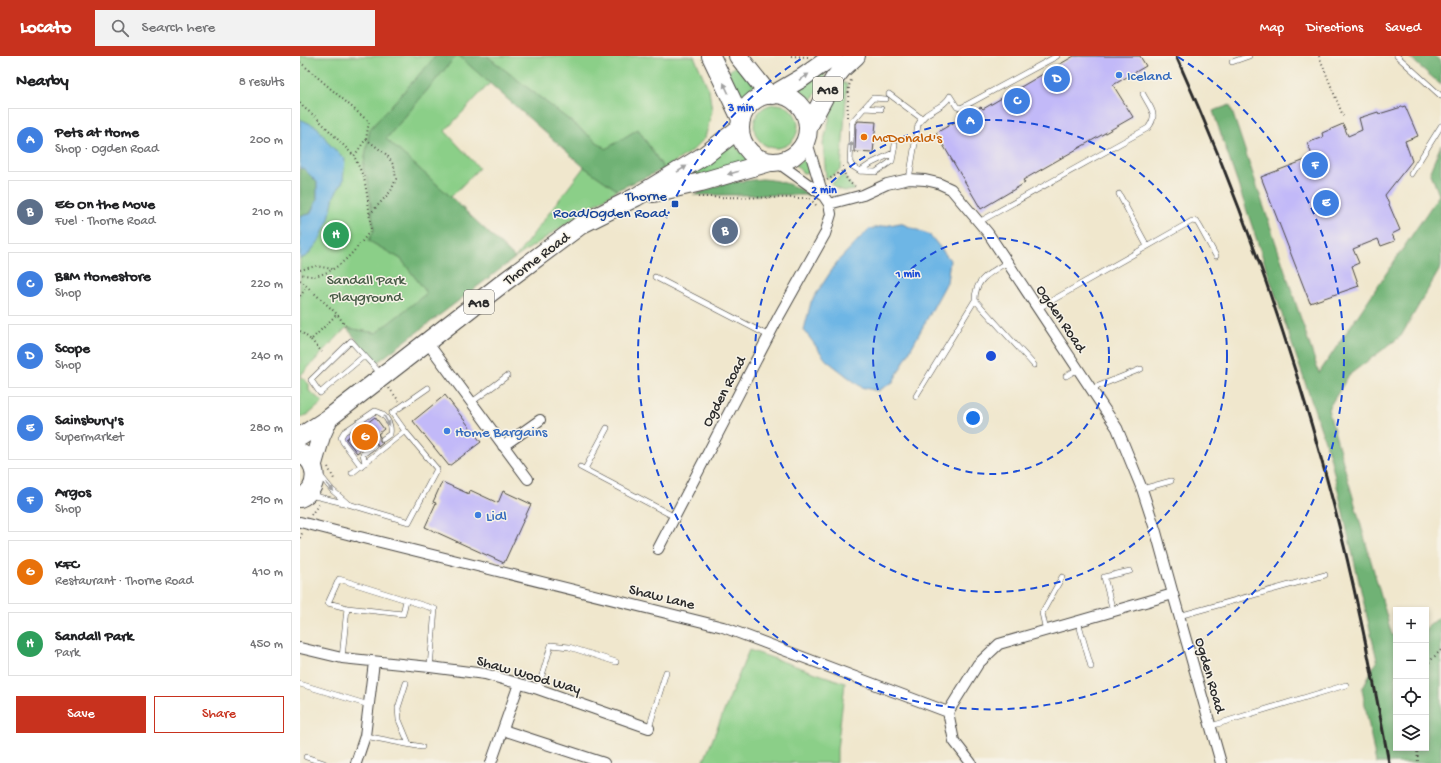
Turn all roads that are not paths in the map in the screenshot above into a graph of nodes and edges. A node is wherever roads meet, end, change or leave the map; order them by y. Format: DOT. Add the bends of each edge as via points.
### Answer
graph roads {
  1 [pos="711,56"];
  2 [pos="738,56"];
  3 [pos="833,56"];
  4 [pos="856,56"];
  5 [pos="1057,56"];
  6 [pos="1249,56"];
  7 [pos="1397,56"];
  8 [pos="1232,62"];
  9 [pos="889,94"];
  10 [pos="1143,94"];
  11 [pos="771,95"];
  12 [pos="1441,96"];
  13 [pos="886,99"];
  14 [pos="864,108"];
  15 [pos="881,109"];
  16 [pos="921,118"];
  17 [pos="741,124"];
  18 [pos="1441,126"];
  19 [pos="807,133"];
  20 [pos="895,145"];
  21 [pos="893,153"];
  22 [pos="774,162"];
  23 [pos="860,171"];
  24 [pos="1411,174"];
  25 [pos="909,179"];
  26 [pos="1119,194"];
  27 [pos="822,195"];
  28 [pos="636,197"];
  29 [pos="829,204"];
  30 [pos="979,222"];
  31 [pos="1147,246"];
  32 [pos="1216,256"];
  33 [pos="1007,262"];
  34 [pos="655,277"];
  35 [pos="975,300"];
  36 [pos="1037,309"];
  37 [pos="769,336"];
  38 [pos="427,342"];
  39 [pos="364,356"];
  40 [pos="1034,365"];
  41 [pos="1078,369"];
  42 [pos="1141,369"];
  43 [pos="507,376"];
  44 [pos="1066,376"];
  45 [pos="382,377"];
  46 [pos="428,388"];
  47 [pos="1091,389"];
  48 [pos="916,396"];
  49 [pos="472,402"];
  50 [pos="329,418"];
  51 [pos="540,420"];
  52 [pos="607,428"];
  53 [pos="405,432"];
  54 [pos="300,437"];
  55 [pos="383,439"];
  56 [pos="374,446"];
  57 [pos="503,446"];
  58 [pos="309,461"];
  59 [pos="363,464"];
  60 [pos="352,473"];
  61 [pos="528,479"];
  62 [pos="1171,481"];
  63 [pos="1142,489"];
  64 [pos="302,499"];
  65 [pos="348,504"];
  66 [pos="674,516"];
  67 [pos="300,522"];
  68 [pos="658,549"];
  69 [pos="1130,571"];
  70 [pos="1325,575"];
  71 [pos="1062,576"];
  72 [pos="1173,594"];
  73 [pos="406,600"];
  74 [pos="347,608"];
  75 [pos="1113,611"];
  76 [pos="1179,616"];
  77 [pos="1078,621"];
  78 [pos="1046,631"];
  79 [pos="300,648"];
  80 [pos="342,658"];
  81 [pos="374,662"];
  82 [pos="616,662"];
  83 [pos="430,667"];
  84 [pos="1091,667"];
  85 [pos="666,672"];
  86 [pos="406,683"];
  87 [pos="300,684"];
  88 [pos="519,684"];
  89 [pos="1346,685"];
  90 [pos="538,689"];
  91 [pos="368,705"];
  92 [pos="948,712"];
  93 [pos="1211,726"];
  94 [pos="649,728"];
  95 [pos="503,730"];
  96 [pos="365,736"];
  97 [pos="409,744"];
  98 [pos="422,747"];
  99 [pos="306,757"];
  100 [pos="588,760"];
  101 [pos="324,763"];
  102 [pos="356,763"];
  103 [pos="491,763"];
  104 [pos="604,763"];
  105 [pos="971,763"];
  106 [pos="1221,763"];
  17 -- 1 [label="highway, one-way"];
  2 -- 11 [label="highway"];
  11 -- 3 [label="highway, A18, one-way" via="802,78"];
  4 -- 19 [label="highway, A18" via="834,79"];
  5 -- 16 [label="lane" via="961,108 957,107 950,96 946,103"];
  6 -- 8 [label="lane"];
  7 -- 12 [label="lane"];
  9 -- 16 [label="lane"];
  10 -- 30 [label="lane" via="1154,114 1154,121 1148,128"];
  11 -- 17 [label="highway" via="752,103 744,113"];
  11 -- 19 [label="highway" via="786,97 797,104 804,114"];
  13 -- 14 [label="lane" via="873,98"];
  14 -- 15 [label="lane"];
  23 -- 14 [label="lane, one-way" via="850,162 852,122"];
  16 -- 25 [label="lane"];
  17 -- 22 [label="highway" via="742,140 748,151 758,158"];
  28 -- 17 [label="highway, Thorne Road / A18, one-way" via="705,155"];
  18 -- 24 [label="lane"];
  19 -- 22 [label="highway" via="803,145 795,155"];
  19 -- 27 [label="street"];
  20 -- 21 [label="lane"];
  21 -- 23 [label="lane"];
  21 -- 23 [label="lane" via="892,161 876,172"];
  22 -- 27 [label="street"];
  22 -- 28 [label="highway, Thorne Road / A18, one-way"];
  25 -- 29 [label="street, Ogden Road"];
  25 -- 30 [label="street, Ogden Road" via="938,183 951,189"];
  26 -- 31 [label="lane"];
  27 -- 29 [label="street"];
  28 -- 38 [label="highway, Thorne Road / A18" via="582,224"];
  29 -- 37 [label="street, Ogden Road" via="831,214 827,229"];
  30 -- 33 [label="street, Ogden Road"];
  31 -- 32 [label="lane" via="1192,221 1200,227"];
  31 -- 36 [label="lane"];
  33 -- 35 [label="lane" via="979,282"];
  33 -- 36 [label="street, Ogden Road"];
  34 -- 37 [label="lane"];
  35 -- 40 [label="lane"];
  35 -- 48 [label="lane"];
  36 -- 41 [label="street, Ogden Road"];
  37 -- 66 [label="street, Ogden Road"];
  38 -- 45 [label="highway, Thorne Road / A18"];
  38 -- 49 [label="street"];
  39 -- 39 [label="lane" via="351,341 311,380 320,393"];
  39 -- 45 [label="lane"];
  41 -- 44 [label="lane"];
  41 -- 47 [label="street, Ogden Road"];
  42 -- 47 [label="lane"];
  43 -- 49 [label="lane"];
  45 -- 50 [label="highway, Thorne Road / A18"];
  46 -- 53 [label="lane" via="392,413"];
  47 -- 63 [label="street, Ogden Road" via="1117,428"];
  49 -- 57 [label="street"];
  50 -- 54 [label="highway, Thorne Road / A18"];
  50 -- 58 [label="highway, Thorne Road / A18"];
  51 -- 57 [label="street"];
  52 -- 66 [label="lane" via="583,468"];
  53 -- 59 [label="lane"];
  53 -- 65 [label="lane" via="437,469 409,522"];
  59 -- 55 [label="lane, one-way" via="343,442 341,437 344,432 375,411 385,416 391,429 390,434"];
  56 -- 59 [label="lane" via="363,454"];
  57 -- 61 [label="street"];
  58 -- 64 [label="highway, Thorne Road" via="315,478 312,488"];
  58 -- 65 [label="lane, one-way" via="332,490"];
  59 -- 60 [label="lane"];
  62 -- 63 [label="lane"];
  63 -- 72 [label="street, Ogden Road"];
  64 -- 65 [label="lane"];
  66 -- 68 [label="street, Ogden Road"];
  67 -- 92 [label="street, Shaw Lane" via="723,627"];
  69 -- 75 [label="lane" via="1104,577"];
  70 -- 76 [label="lane"];
  71 -- 78 [label="lane" via="1042,613"];
  72 -- 75 [label="street"];
  72 -- 76 [label="street, Ogden Road"];
  73 -- 74 [label="lane" via="403,614"];
  73 -- 74 [label="lane" via="339,579 328,603"];
  73 -- 83 [label="lane" via="435,609"];
  74 -- 80 [label="lane"];
  75 -- 77 [label="street"];
  76 -- 93 [label="street, Ogden Road"];
  77 -- 78 [label="street"];
  77 -- 84 [label="lane"];
  78 -- 92 [label="street" via="999,644 978,664"];
  79 -- 80 [label="street, Shaw Wood Way"];
  80 -- 81 [label="street, Shaw Wood Way"];
  81 -- 83 [label="street, Shaw Wood Way"];
  81 -- 91 [label="street"];
  82 -- 90 [label="lane" via="569,647 551,645"];
  83 -- 88 [label="street, Shaw Wood Way" via="485,674"];
  85 -- 94 [label="lane"];
  86 -- 97 [label="lane" via="398,708 399,720"];
  87 -- 91 [label="lane"];
  88 -- 90 [label="street, Shaw Wood Way"];
  88 -- 95 [label="street"];
  89 -- 93 [label="lane"];
  90 -- 94 [label="street, Shaw Wood Way"];
  91 -- 96 [label="street"];
  92 -- 105 [label="street" via="954,741"];
  93 -- 106 [label="street, Ogden Road"];
  95 -- 100 [label="street"];
  95 -- 103 [label="street"];
  96 -- 97 [label="lane"];
  96 -- 102 [label="street"];
  97 -- 98 [label="lane"];
  99 -- 101 [label="lane"];
  100 -- 104 [label="street"];
}
